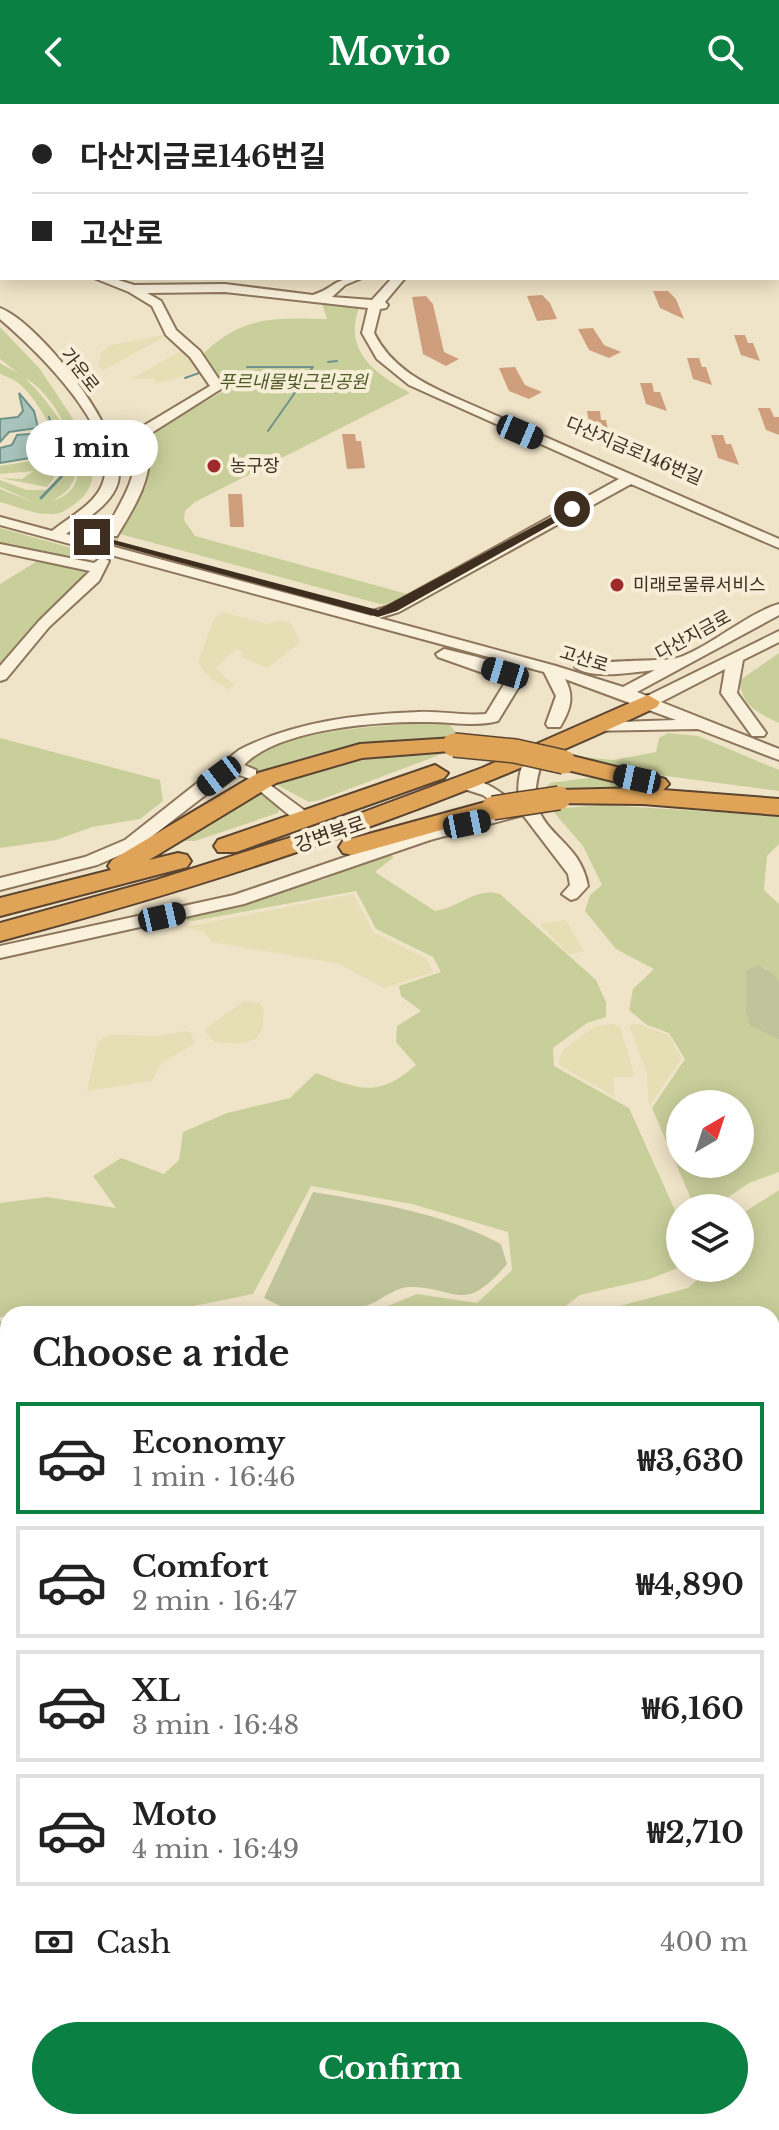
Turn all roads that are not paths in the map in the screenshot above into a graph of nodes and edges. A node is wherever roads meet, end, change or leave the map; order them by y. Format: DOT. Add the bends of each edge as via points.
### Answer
graph roads {
  1 [pos="106,280"];
  2 [pos="348,280"];
  3 [pos="397,280"];
  4 [pos="407,280"];
  5 [pos="133,289"];
  6 [pos="314,299"];
  7 [pos="378,305"];
  8 [pos="0,312"];
  9 [pos="133,446"];
  10 [pos="107,447"];
  11 [pos="634,476"];
  12 [pos="0,513"];
  13 [pos="82,514"];
  14 [pos="24,519"];
  15 [pos="0,521"];
  16 [pos="58,533"];
  17 [pos="112,533"];
  18 [pos="779,535"];
  19 [pos="92,537"];
  20 [pos="779,544"];
  21 [pos="0,548"];
  22 [pos="779,609"];
  23 [pos="378,614"];
  24 [pos="404,625"];
  25 [pos="779,636"];
  26 [pos="691,659"];
  27 [pos="735,660"];
  28 [pos="583,667"];
  29 [pos="550,669"];
  30 [pos="0,676"];
  31 [pos="643,694"];
  32 [pos="456,718"];
  33 [pos="554,724"];
  34 [pos="592,728"];
  35 [pos="716,729"];
  36 [pos="758,733"];
  37 [pos="779,741"];
  38 [pos="537,754"];
  39 [pos="482,755"];
  40 [pos="779,755"];
  41 [pos="233,766"];
  42 [pos="250,774"];
  43 [pos="464,783"];
  44 [pos="266,787"];
  45 [pos="686,794"];
  46 [pos="779,798"];
  47 [pos="779,807"];
  48 [pos="511,810"];
  49 [pos="306,820"];
  50 [pos="0,884"];
  51 [pos="89,885"];
  52 [pos="571,894"];
  53 [pos="0,907"];
  54 [pos="78,912"];
  55 [pos="0,932"];
  56 [pos="0,952"];
  1 -- 5 [label="street"];
  2 -- 6 [label="street"];
  3 -- 7 [label="street"];
  4 -- 7 [label="street"];
  5 -- 6 [label="street" via="225,288"];
  5 -- 9 [label="street" via="157,304 171,332 195,354 217,387 140,434"];
  6 -- 7 [label="street"];
  7 -- 11 [label="street, 다산지금로146번길" via="380,344 418,378"];
  8 -- 10 [label="street, 가운로" via="58,368 95,419"];
  9 -- 10 [label="street"];
  9 -- 17 [label="street" via="142,448 143,455 139,488"];
  10 -- 13 [label="street, 가운로" via="111,482"];
  11 -- 18 [label="street, 다산지금로146번길"];
  11 -- 20 [label="street, 다산지금로146번길"];
  11 -- 23 [label="street, 다산지금로146번길"];
  11 -- 24 [label="street, 다산지금로146번길" via="404,610"];
  12 -- 14 [label="street, 고산로"];
  13 -- 14 [label="street"];
  13 -- 16 [label="street, 가운로"];
  13 -- 19 [label="street"];
  14 -- 16 [label="street, 고산로"];
  15 -- 16 [label="street, 고산로"];
  16 -- 19 [label="street, 고산로"];
  16 -- 24 [label="street, 고산로"];
  19 -- 23 [label="street, 고산로"];
  21 -- 30 [label="street" via="99,564 94,578 44,624"];
  22 -- 26 [label="street, 다산지금로"];
  23 -- 24 [label="street, 고산로"];
  24 -- 28 [label="street, 고산로"];
  24 -- 29 [label="street, 고산로"];
  24 -- 32 [label="street" via="414,641 432,650 515,680 492,718"];
  25 -- 27 [label="street, 다산지금로"];
  26 -- 28 [label="street" via="631,668"];
  26 -- 31 [label="street, 다산지금로"];
  27 -- 31 [label="street, 다산지금로"];
  27 -- 36 [label="street" via="729,693"];
  28 -- 31 [label="street, 고산로"];
  29 -- 31 [label="street, 고산로"];
  29 -- 33 [label="street" via="565,694"];
  31 -- 33 [label="highway, 강변북로"];
  31 -- 34 [label="highway, 강변북로"];
  31 -- 35 [label="street, 고산로"];
  31 -- 36 [label="street, 고산로"];
  32 -- 39 [label="street" via="476,738"];
  32 -- 41 [label="street" via="414,717 268,739 249,748"];
  33 -- 39 [label="highway, 강변북로"];
  34 -- 35 [label="street" via="660,723"];
  34 -- 38 [label="highway, 강변북로"];
  35 -- 40 [label="street, 고산로"];
  36 -- 37 [label="street, 고산로"];
  38 -- 43 [label="highway, 강변북로"];
  38 -- 48 [label="street"];
  39 -- 49 [label="highway, 강변북로"];
  41 -- 42 [label="street"];
  41 -- 50 [label="street" via="131,844 91,861"];
  43 -- 48 [label="street" via="489,791"];
  43 -- 54 [label="highway, 강변북로" via="320,838"];
  44 -- 49 [label="street"];
  45 -- 46 [label="highway"];
  45 -- 47 [label="highway"];
  45 -- 48 [label="highway, bridge" via="559,798"];
  45 -- 51 [label="highway, bridge" via="515,751 454,745 360,751 267,778"];
  48 -- 52 [label="street" via="577,874 579,886"];
  48 -- 54 [label="highway" via="398,832 236,884"];
  48 -- 56 [label="street" via="238,900"];
  49 -- 51 [label="highway, 강변북로"];
  51 -- 53 [label="highway, 강변북로"];
  54 -- 55 [label="highway, 강변북로"];
}
